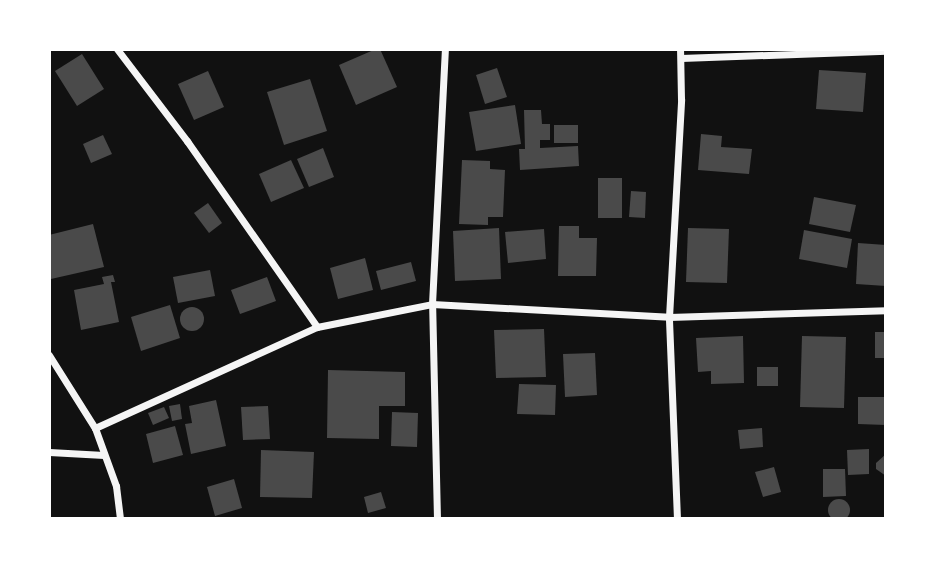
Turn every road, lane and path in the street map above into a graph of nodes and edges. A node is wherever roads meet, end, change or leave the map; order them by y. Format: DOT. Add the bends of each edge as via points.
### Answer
graph roads {
  1 [pos="117,49"];
  2 [pos="445,49"];
  3 [pos="680,49"];
  4 [pos="886,51"];
  5 [pos="681,58"];
  6 [pos="432,304"];
  7 [pos="886,310"];
  8 [pos="669,317"];
  9 [pos="317,327"];
  10 [pos="49,355"];
  11 [pos="95,429"];
  12 [pos="49,452"];
  13 [pos="104,454"];
  14 [pos="120,519"];
  15 [pos="437,519"];
  16 [pos="677,519"];
  1 -- 9 [label="street"];
  2 -- 6 [label="street"];
  3 -- 5 [label="street"];
  4 -- 5 [label="street"];
  5 -- 8 [label="street"];
  6 -- 8 [label="street"];
  6 -- 9 [label="street"];
  6 -- 15 [label="street"];
  7 -- 8 [label="street"];
  8 -- 16 [label="street"];
  9 -- 11 [label="street"];
  10 -- 11 [label="street"];
  11 -- 13 [label="street"];
  12 -- 13 [label="street"];
  13 -- 14 [label="street" via="116,485"];
}
